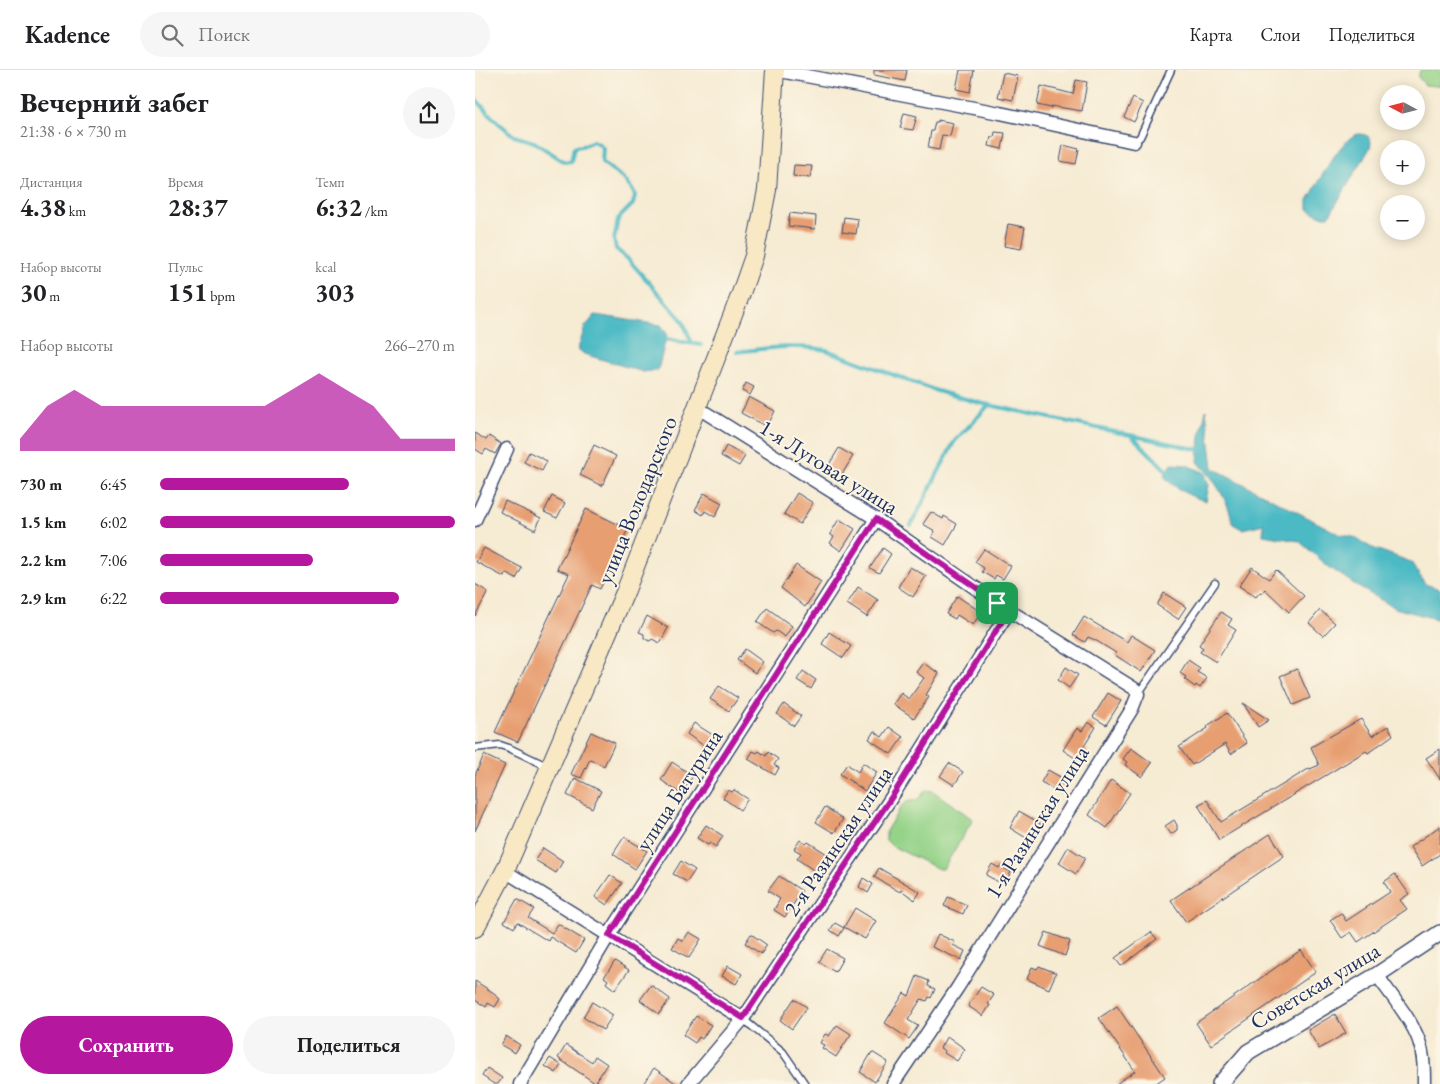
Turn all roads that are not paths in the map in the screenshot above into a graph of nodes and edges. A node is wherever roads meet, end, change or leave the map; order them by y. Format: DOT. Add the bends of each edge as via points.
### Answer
graph roads {
  1 [pos="775,70"];
  2 [pos="1171,70"];
  3 [pos="1134,142"];
  4 [pos="698,408"];
  5 [pos="507,450"];
  6 [pos="876,519"];
  7 [pos="475,520"];
  8 [pos="1215,583"];
  9 [pos="1009,610"];
  10 [pos="1137,694"];
  11 [pos="475,748"];
  12 [pos="550,767"];
  13 [pos="505,871"];
  14 [pos="475,928"];
  15 [pos="1440,933"];
  16 [pos="609,935"];
  17 [pos="1377,975"];
  18 [pos="743,1018"];
  19 [pos="520,1084"];
  20 [pos="687,1084"];
  21 [pos="805,1084"];
  22 [pos="893,1084"];
  23 [pos="1220,1084"];
  24 [pos="1424,1084"];
  1 -- 3 [label="street"];
  1 -- 4 [label="main road, улица Володарского" via="762,220 748,272"];
  2 -- 3 [label="lane" via="1140,136"];
  4 -- 6 [label="street, 1-я Луговая улица"];
  4 -- 12 [label="main road, улица Володарского" via="626,590"];
  5 -- 7 [label="street"];
  6 -- 9 [label="street, 1-я Луговая улица"];
  6 -- 16 [label="street, улица Батурина"];
  8 -- 10 [label="lane, 1-я Разинская улица"];
  9 -- 10 [label="street, 1-я Луговая улица" via="1135,689"];
  9 -- 18 [label="street, 2-я Разинская улица" via="895,792"];
  10 -- 22 [label="street, 1-я Разинская улица" via="1132,709 963,979"];
  11 -- 12 [label="lane" via="509,748"];
  12 -- 13 [label="main road, улица Володарского"];
  13 -- 14 [label="main road, улица Володарского"];
  13 -- 16 [label="street"];
  15 -- 17 [label="street, Советская улица"];
  16 -- 18 [label="street"];
  16 -- 19 [label="street, улица Батурина"];
  17 -- 23 [label="street, Советская улица" via="1247,1052"];
  17 -- 24 [label="street" via="1419,1040"];
  18 -- 20 [label="street, 2-я Разинская улица"];
  18 -- 21 [label="lane" via="783,1052"];
}
